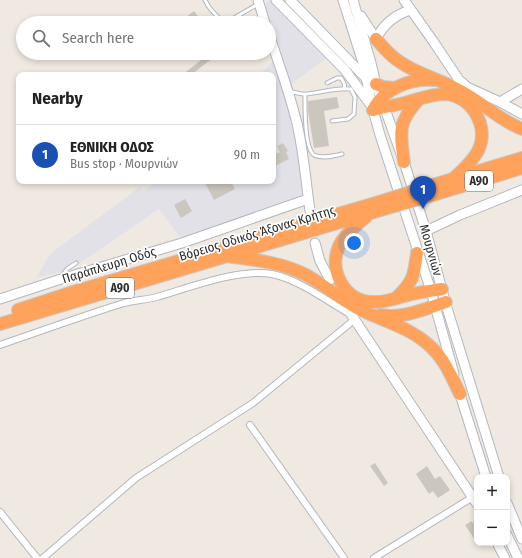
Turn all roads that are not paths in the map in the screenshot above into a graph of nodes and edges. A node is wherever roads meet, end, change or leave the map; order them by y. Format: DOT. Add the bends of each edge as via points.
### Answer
graph roads {
  1 [pos="206,0"];
  2 [pos="276,0"];
  3 [pos="290,0"];
  4 [pos="343,0"];
  5 [pos="405,0"];
  6 [pos="260,1"];
  7 [pos="354,4"];
  8 [pos="410,10"];
  9 [pos="216,16"];
  10 [pos="237,16"];
  11 [pos="264,16"];
  12 [pos="376,38"];
  13 [pos="276,54"];
  14 [pos="436,80"];
  15 [pos="371,81"];
  16 [pos="327,83"];
  17 [pos="395,88"];
  18 [pos="522,88"];
  19 [pos="345,89"];
  20 [pos="289,92"];
  21 [pos="305,94"];
  22 [pos="419,100"];
  23 [pos="500,102"];
  24 [pos="379,105"];
  25 [pos="522,114"];
  26 [pos="332,121"];
  27 [pos="522,129"];
  28 [pos="342,154"];
  29 [pos="522,158"];
  30 [pos="404,162"];
  31 [pos="522,168"];
  32 [pos="454,178"];
  33 [pos="434,189"];
  34 [pos="522,190"];
  35 [pos="308,199"];
  36 [pos="381,206"];
  37 [pos="310,211"];
  38 [pos="370,214"];
  39 [pos="426,231"];
  40 [pos="315,243"];
  41 [pos="417,253"];
  42 [pos="227,256"];
  43 [pos="76,263"];
  44 [pos="61,279"];
  45 [pos="330,280"];
  46 [pos="436,290"];
  47 [pos="0,299"];
  48 [pos="395,299"];
  49 [pos="440,304"];
  50 [pos="351,314"];
  51 [pos="371,314"];
  52 [pos="0,316"];
  53 [pos="0,324"];
  54 [pos="0,345"];
  55 [pos="460,394"];
  56 [pos="250,425"];
  57 [pos="485,474"];
  58 [pos="498,474"];
  59 [pos="474,495"];
  60 [pos="510,509"];
  61 [pos="0,512"];
  62 [pos="519,528"];
  63 [pos="522,539"];
  64 [pos="510,541"];
  65 [pos="499,546"];
  66 [pos="37,558"];
  67 [pos="42,558"];
  68 [pos="344,558"];
  69 [pos="374,558"];
  70 [pos="505,558"];
  71 [pos="518,558"];
  1 -- 9 [label="lane"];
  2 -- 24 [label="street" via="345,70 368,100"];
  3 -- 15 [label="street"];
  4 -- 15 [label="street, Μουρνιών"];
  5 -- 8 [label="street"];
  6 -- 10 [label="lane"];
  6 -- 11 [label="street"];
  7 -- 12 [label="street"];
  7 -- 15 [label="street, Μουρνιών"];
  8 -- 12 [label="street" via="393,18"];
  8 -- 23 [label="street" via="459,80 467,87"];
  12 -- 14 [label="highway" via="392,57"];
  13 -- 20 [label="street"];
  14 -- 17 [label="highway" via="419,80"];
  14 -- 27 [label="highway" via="465,93"];
  15 -- 17 [label="highway" via="383,87"];
  15 -- 24 [label="street, Μουρνιών"];
  15 -- 24 [label="street, Μουρνιών"];
  16 -- 19 [label="lane" via="341,78"];
  17 -- 24 [label="highway"];
  18 -- 23 [label="street"];
  19 -- 21 [label="lane"];
  19 -- 26 [label="lane" via="351,89 355,97 354,114 348,119"];
  20 -- 21 [label="lane"];
  20 -- 35 [label="street" via="303,156"];
  21 -- 28 [label="lane" via="306,128 311,152 323,157"];
  22 -- 24 [label="highway"];
  22 -- 30 [label="highway" via="407,114 401,128"];
  22 -- 32 [label="highway" via="445,94 457,97 470,106 479,117 482,130 479,150 472,161"];
  23 -- 25 [label="street"];
  24 -- 30 [label="street, Μουρνιών"];
  24 -- 41 [label="street"];
  29 -- 32 [label="highway, Βόρειος Οδικός Άξονας Κρήτης / Α90"];
  30 -- 39 [label="street, Μουρνιών"];
  31 -- 33 [label="highway, Βόρειος Οδικός Άξονας Κρήτης / Α90"];
  32 -- 33 [label="highway, Βόρειος Οδικός Άξονας Κρήτης / Α90"];
  33 -- 36 [label="highway, Βόρειος Οδικός Άξονας Κρήτης / Α90, bridge"];
  34 -- 39 [label="street"];
  35 -- 37 [label="street"];
  35 -- 44 [label="street, Παράπλευρη Οδός" via="182,243"];
  36 -- 38 [label="highway, Βόρειος Οδικός Άξονας Κρήτης / Α90"];
  36 -- 52 [label="highway, Βόρειος Οδικός Άξονας Κρήτης / Α90" via="73,292"];
  38 -- 42 [label="highway, Βόρειος Οδικός Άξονας Κρήτης / Α90"];
  38 -- 48 [label="highway" via="345,237 336,254 336,271 345,289 358,299 384,302"];
  39 -- 46 [label="street, Μουρνιών"];
  40 -- 45 [label="street" via="320,261"];
  41 -- 46 [label="street"];
  41 -- 48 [label="highway" via="410,284"];
  42 -- 51 [label="highway" via="271,262 295,270"];
  42 -- 53 [label="highway, Βόρειος Οδικός Άξονας Κρήτης / Α90"];
  43 -- 44 [label="lane" via="63,273"];
  44 -- 47 [label="street, Παράπλευρη Οδός"];
  46 -- 48 [label="highway"];
  46 -- 49 [label="street"];
  49 -- 51 [label="highway" via="408,314"];
  49 -- 55 [label="street"];
  49 -- 58 [label="street"];
  50 -- 54 [label="street" via="286,279 272,274 251,273 125,303"];
  50 -- 59 [label="street"];
  50 -- 67 [label="street" via="253,403 136,478"];
  51 -- 55 [label="highway" via="414,334 432,348 445,364"];
  55 -- 57 [label="street"];
  56 -- 68 [label="street"];
  59 -- 69 [label="street"];
  60 -- 62 [label="street"];
  61 -- 66 [label="street"];
  62 -- 63 [label="street"];
  64 -- 71 [label="street"];
  65 -- 70 [label="street"];
}
